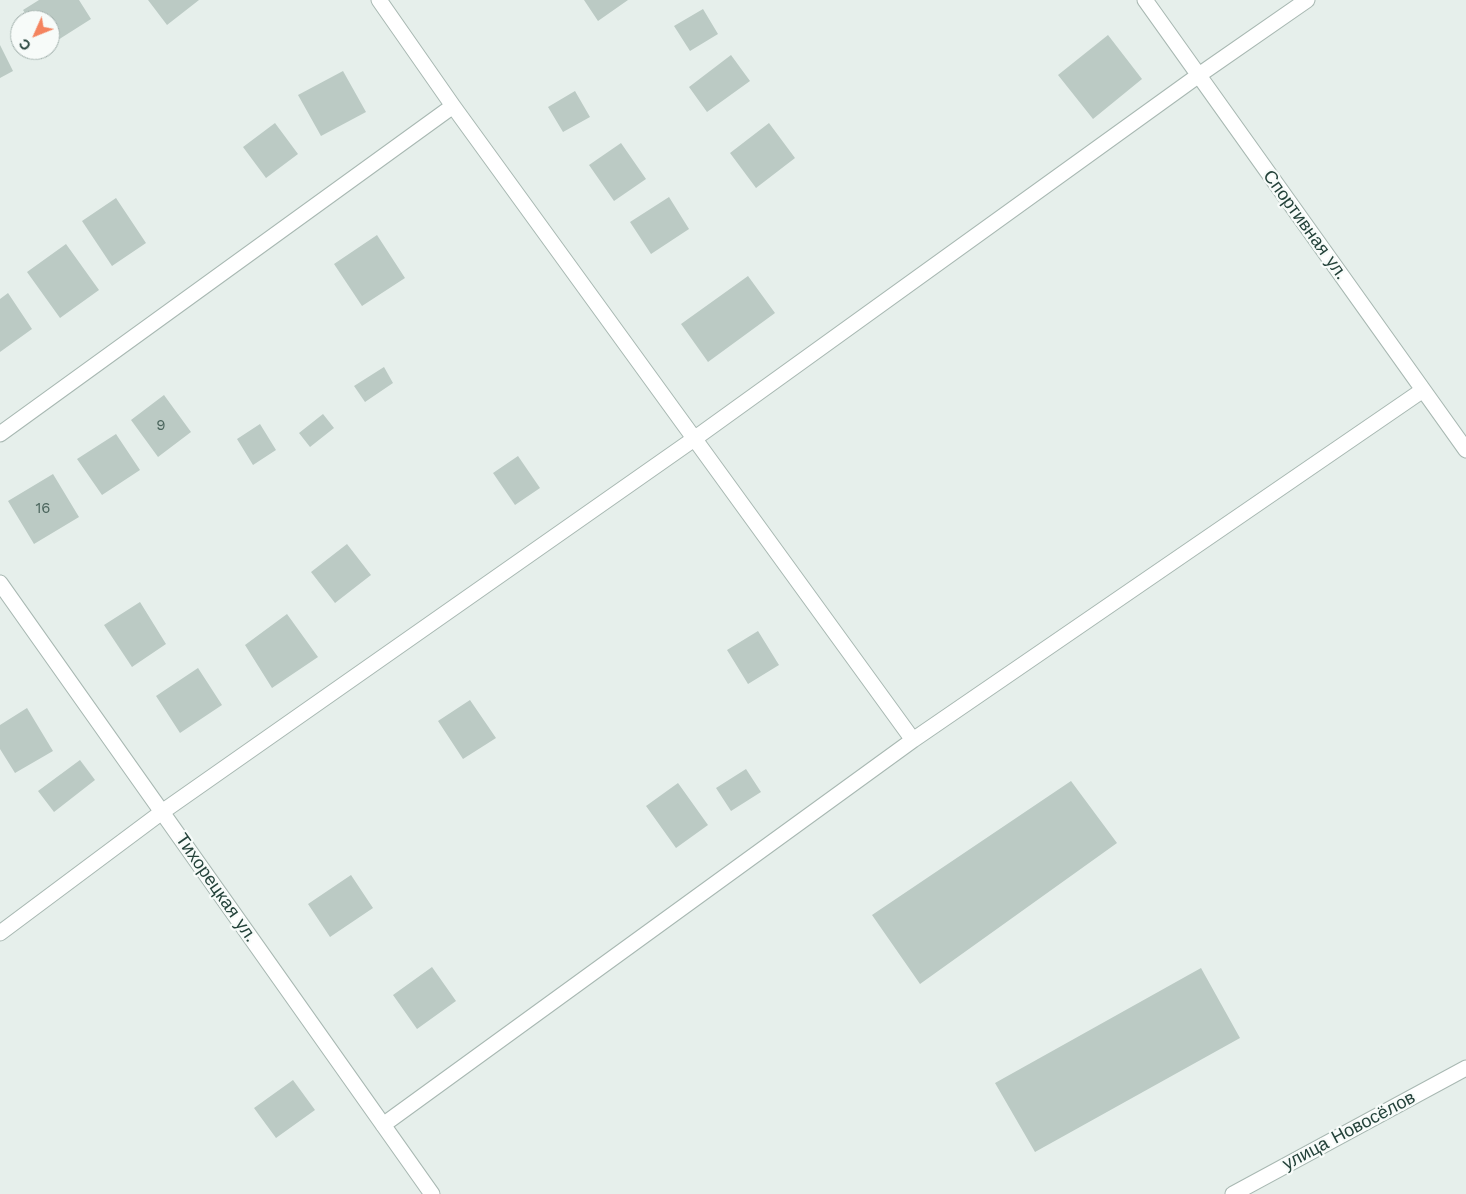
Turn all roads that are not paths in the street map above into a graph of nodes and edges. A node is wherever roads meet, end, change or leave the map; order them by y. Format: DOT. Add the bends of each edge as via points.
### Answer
graph roads {
  1 [pos="379,0"];
  2 [pos="1145,0"];
  3 [pos="1307,0"];
  4 [pos="1198,75"];
  5 [pos="453,106"];
  6 [pos="1423,390"];
  7 [pos="0,434"];
  8 [pos="694,438"];
  9 [pos="1466,450"];
  10 [pos="0,582"];
  11 [pos="913,740"];
  12 [pos="162,812"];
  13 [pos="0,933"];
  14 [pos="1466,1068"];
  15 [pos="384,1125"];
  16 [pos="432,1194"];
  17 [pos="1233,1194"];
  1 -- 5 [label="street"];
  2 -- 4 [label="street, Спортивная ул."];
  3 -- 4 [label="street"];
  4 -- 6 [label="street, Спортивная ул."];
  4 -- 8 [label="street"];
  5 -- 7 [label="street"];
  5 -- 8 [label="street"];
  6 -- 9 [label="street, Спортивная ул."];
  6 -- 11 [label="street"];
  8 -- 11 [label="street"];
  8 -- 12 [label="street"];
  10 -- 12 [label="street, Тихорецкая ул."];
  11 -- 15 [label="street"];
  12 -- 13 [label="street"];
  12 -- 15 [label="street, Тихорецкая ул."];
  14 -- 17 [label="street, улица Новосёлов"];
  15 -- 16 [label="street, Тихорецкая ул."];
}
